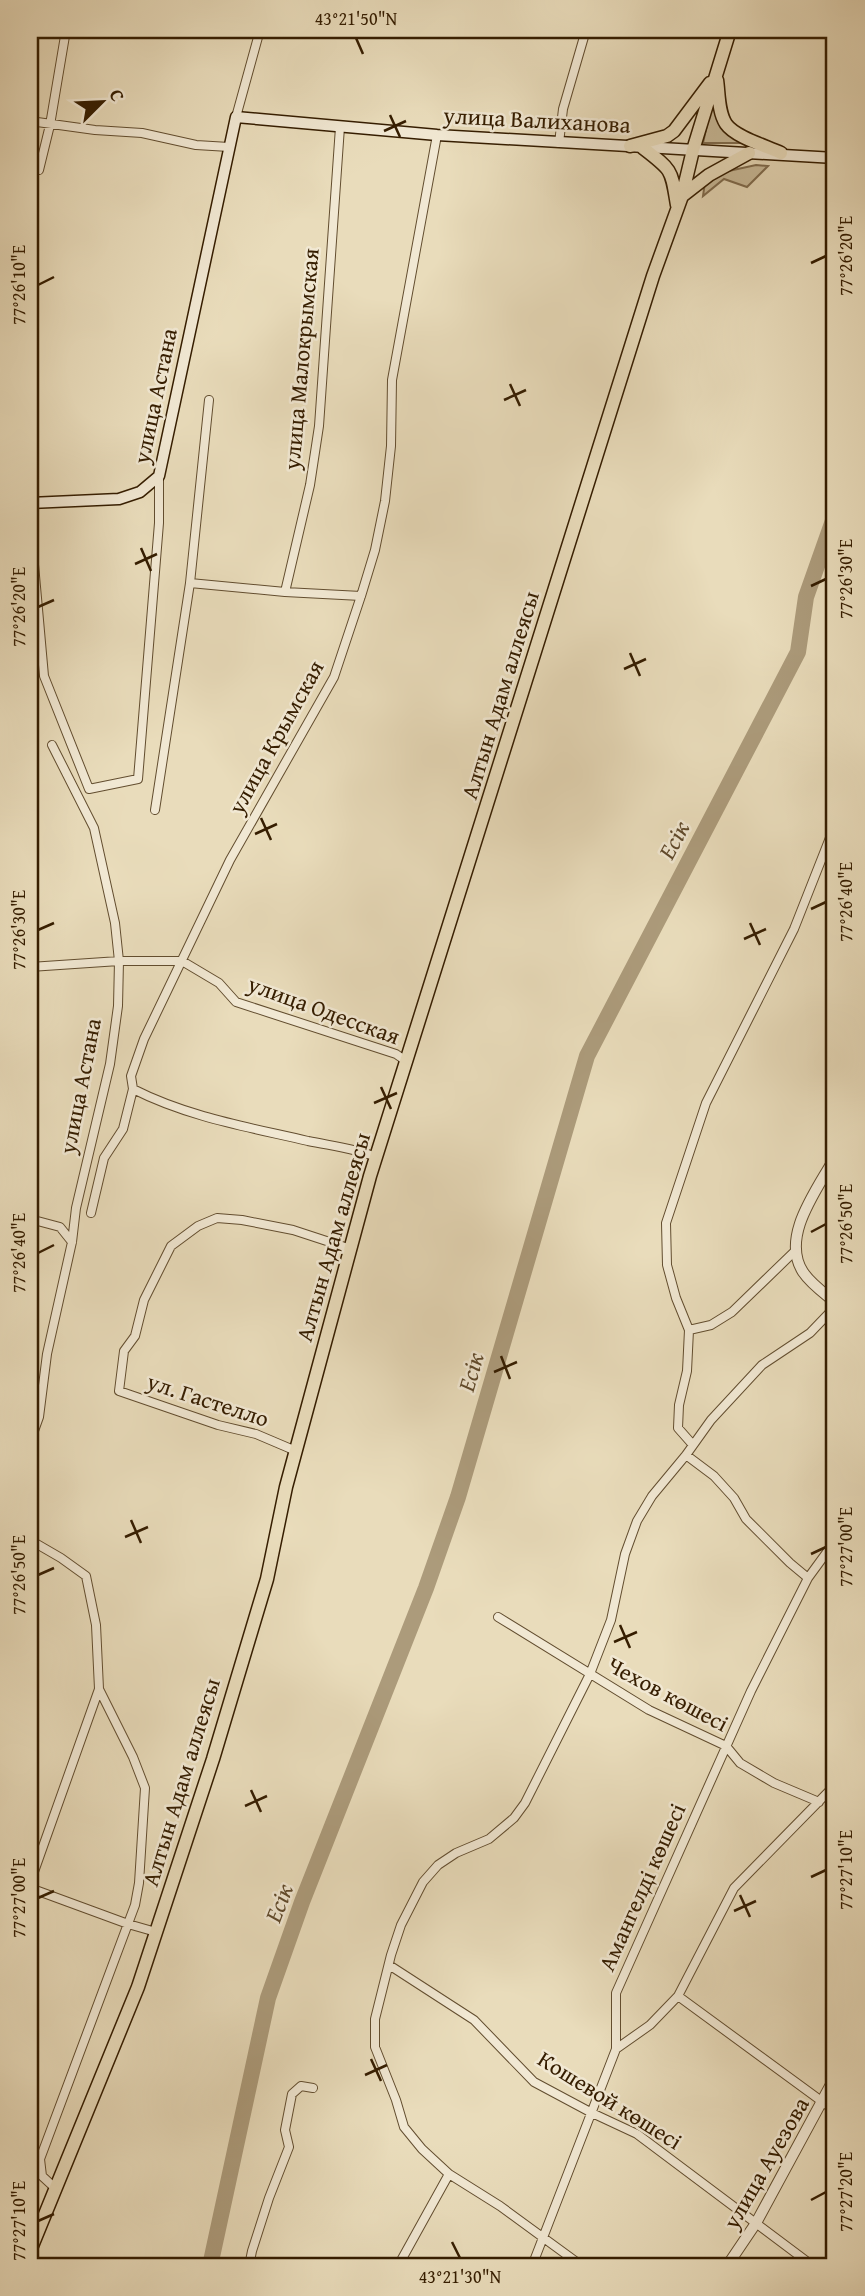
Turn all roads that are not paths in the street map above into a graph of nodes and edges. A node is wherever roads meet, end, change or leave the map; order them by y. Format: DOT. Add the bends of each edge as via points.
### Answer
graph roads {
  1 [pos="65,30"];
  2 [pos="260,30"];
  3 [pos="586,30"];
  4 [pos="730,30"];
  5 [pos="716,74"];
  6 [pos="236,117"];
  7 [pos="30,121"];
  8 [pos="50,125"];
  9 [pos="340,127"];
  10 [pos="437,135"];
  11 [pos="559,142"];
  12 [pos="229,147"];
  13 [pos="637,147"];
  14 [pos="693,150"];
  15 [pos="749,153"];
  16 [pos="781,153"];
  17 [pos="835,158"];
  18 [pos="39,170"];
  19 [pos="680,203"];
  20 [pos="209,400"];
  21 [pos="159,476"];
  22 [pos="30,503"];
  23 [pos="30,520"];
  24 [pos="190,583"];
  25 [pos="285,592"];
  26 [pos="361,596"];
  27 [pos="52,745"];
  28 [pos="156,810"];
  29 [pos="835,825"];
  30 [pos="119,961"];
  31 [pos="182,961"];
  32 [pos="30,967"];
  33 [pos="407,1060"];
  34 [pos="133,1089"];
  35 [pos="376,1157"];
  36 [pos="835,1157"];
  37 [pos="92,1213"];
  38 [pos="30,1219"];
  39 [pos="72,1242"];
  40 [pos="351,1249"];
  41 [pos="795,1251"];
  42 [pos="835,1301"];
  43 [pos="835,1307"];
  44 [pos="689,1330"];
  45 [pos="30,1442"];
  46 [pos="693,1445"];
  47 [pos="296,1451"];
  48 [pos="686,1455"];
  49 [pos="30,1540"];
  50 [pos="835,1541"];
  51 [pos="808,1578"];
  52 [pos="498,1617"];
  53 [pos="590,1674"];
  54 [pos="99,1689"];
  55 [pos="726,1746"];
  56 [pos="835,1785"];
  57 [pos="819,1802"];
  58 [pos="30,1883"];
  59 [pos="30,1888"];
  60 [pos="128,1924"];
  61 [pos="156,1932"];
  62 [pos="389,1965"];
  63 [pos="678,1996"];
  64 [pos="616,2049"];
  65 [pos="835,2077"];
  66 [pos="313,2088"];
  67 [pos="823,2101"];
  68 [pos="835,2111"];
  69 [pos="592,2113"];
  70 [pos="30,2149"];
  71 [pos="40,2159"];
  72 [pos="449,2174"];
  73 [pos="55,2188"];
  74 [pos="756,2223"];
  75 [pos="543,2237"];
  76 [pos="30,2251"];
  77 [pos="249,2266"];
  78 [pos="398,2266"];
  79 [pos="533,2266"];
  80 [pos="582,2266"];
  81 [pos="727,2266"];
  82 [pos="813,2266"];
  1 -- 8 [label="street"];
  2 -- 6 [label="street, улица Астана"];
  3 -- 11 [label="street" via="563,108"];
  4 -- 5 [label="main road, Алтын Адам аллеясы"];
  5 -- 13 [label="main road" via="674,131"];
  5 -- 14 [label="main road, Алтын Адам аллеясы"];
  5 -- 16 [label="main road" via="726,124"];
  6 -- 9 [label="main road, улица Валиханова"];
  6 -- 12 [label="main road, улица Астана"];
  7 -- 8 [label="street"];
  8 -- 12 [label="street"];
  8 -- 18 [label="street"];
  9 -- 10 [label="main road, улица Валиханова"];
  9 -- 25 [label="street, улица Малокрымская" via="319,426"];
  10 -- 11 [label="main road, улица Валиханова"];
  10 -- 26 [label="street, улица Крымская" via="392,380 385,501"];
  11 -- 13 [label="main road, улица Валиханова"];
  12 -- 21 [label="main road, улица Астана"];
  13 -- 14 [label="main road, улица Валиханова"];
  13 -- 19 [label="main road" via="668,167"];
  14 -- 15 [label="main road, улица Валиханова"];
  14 -- 19 [label="main road, Алтын Адам аллеясы"];
  15 -- 16 [label="main road, улица Валиханова"];
  15 -- 19 [label="main road" via="712,173"];
  16 -- 17 [label="main road, улица Валиханова"];
  19 -- 33 [label="main road, Алтын Адам аллеясы" via="653,276"];
  20 -- 24 [label="street"];
  21 -- 22 [label="main road" via="140,492 119,499"];
  21 -- 23 [label="street, улица Астана" via="138,779 89,789 44,676"];
  24 -- 25 [label="street"];
  24 -- 28 [label="street"];
  25 -- 26 [label="street"];
  26 -- 31 [label="street, улица Крымская" via="334,677 230,860"];
  27 -- 30 [label="street, улица Астана" via="94,828"];
  29 -- 44 [label="street" via="794,929 706,1103 666,1223 667,1265"];
  30 -- 31 [label="street"];
  30 -- 32 [label="street"];
  30 -- 39 [label="street, улица Астана" via="110,1064"];
  31 -- 33 [label="street, улица Одесская" via="219,983 236,1002"];
  31 -- 34 [label="street, улица Крымская" via="144,1039 131,1076"];
  33 -- 35 [label="main road, Алтын Адам аллеясы"];
  34 -- 35 [label="street" via="190,1114 358,1149"];
  34 -- 37 [label="street, улица Крымская" via="123,1129 104,1157"];
  35 -- 40 [label="main road, Алтын Адам аллеясы"];
  36 -- 41 [label="street" via="797,1228"];
  38 -- 39 [label="street" via="60,1227"];
  39 -- 45 [label="street, улица Астана" via="47,1354 39,1417"];
  40 -- 47 [label="main road, Алтын Адам аллеясы"];
  40 -- 47 [label="street, ул. Гастелло" via="242,1220 217,1218 198,1226 171,1246 144,1300 135,1336 124,1351 119,1391"];
  41 -- 42 [label="street" via="802,1271"];
  41 -- 44 [label="street" via="732,1312 711,1325"];
  43 -- 46 [label="street" via="810,1332 762,1365"];
  44 -- 46 [label="street" via="678,1428"];
  46 -- 48 [label="street"];
  47 -- 61 [label="main road, Алтын Адам аллеясы" via="267,1579"];
  48 -- 51 [label="street" via="714,1476 747,1519"];
  48 -- 53 [label="street" via="637,1521 611,1620"];
  49 -- 54 [label="street" via="86,1576 96,1625"];
  50 -- 51 [label="street, Амангелді көшесі"];
  51 -- 55 [label="street, Амангелді көшесі"];
  52 -- 53 [label="street, Чехов көшесі"];
  53 -- 55 [label="street, Чехов көшесі" via="649,1710"];
  53 -- 62 [label="street" via="514,1818 489,1839 456,1853 422,1882 401,1925"];
  54 -- 58 [label="street"];
  54 -- 60 [label="street" via="145,1788 139,1883"];
  55 -- 57 [label="street, Чехов көшесі" via="740,1763"];
  55 -- 64 [label="street, Амангелді көшесі" via="616,1993"];
  56 -- 57 [label="street"];
  57 -- 63 [label="street" via="734,1888"];
  59 -- 60 [label="street"];
  60 -- 61 [label="street"];
  60 -- 71 [label="street"];
  61 -- 73 [label="main road, Алтын Адам аллеясы"];
  62 -- 69 [label="street, Кошевой көшесі" via="474,2020 534,2082"];
  62 -- 72 [label="street" via="375,2019 375,2047 404,2127"];
  63 -- 64 [label="street" via="650,2025"];
  63 -- 67 [label="street"];
  64 -- 69 [label="street, Амангелді көшесі"];
  65 -- 67 [label="street, улица Ауезова"];
  66 -- 77 [label="street" via="301,2086 292,2094 285,2130 289,2147"];
  67 -- 68 [label="street"];
  67 -- 74 [label="street, улица Ауезова"];
  69 -- 74 [label="street, Кошевой көшесі" via="637,2134"];
  69 -- 75 [label="street, Амангелді көшесі"];
  70 -- 71 [label="street"];
  71 -- 73 [label="street" via="42,2176"];
  72 -- 75 [label="street"];
  72 -- 78 [label="street"];
  73 -- 76 [label="main road, Алтын Адам аллеясы"];
  74 -- 81 [label="street, улица Ауезова"];
  74 -- 82 [label="street, Кошевой көшесі"];
  75 -- 79 [label="street, Амангелді көшесі"];
  75 -- 80 [label="street"];
}
